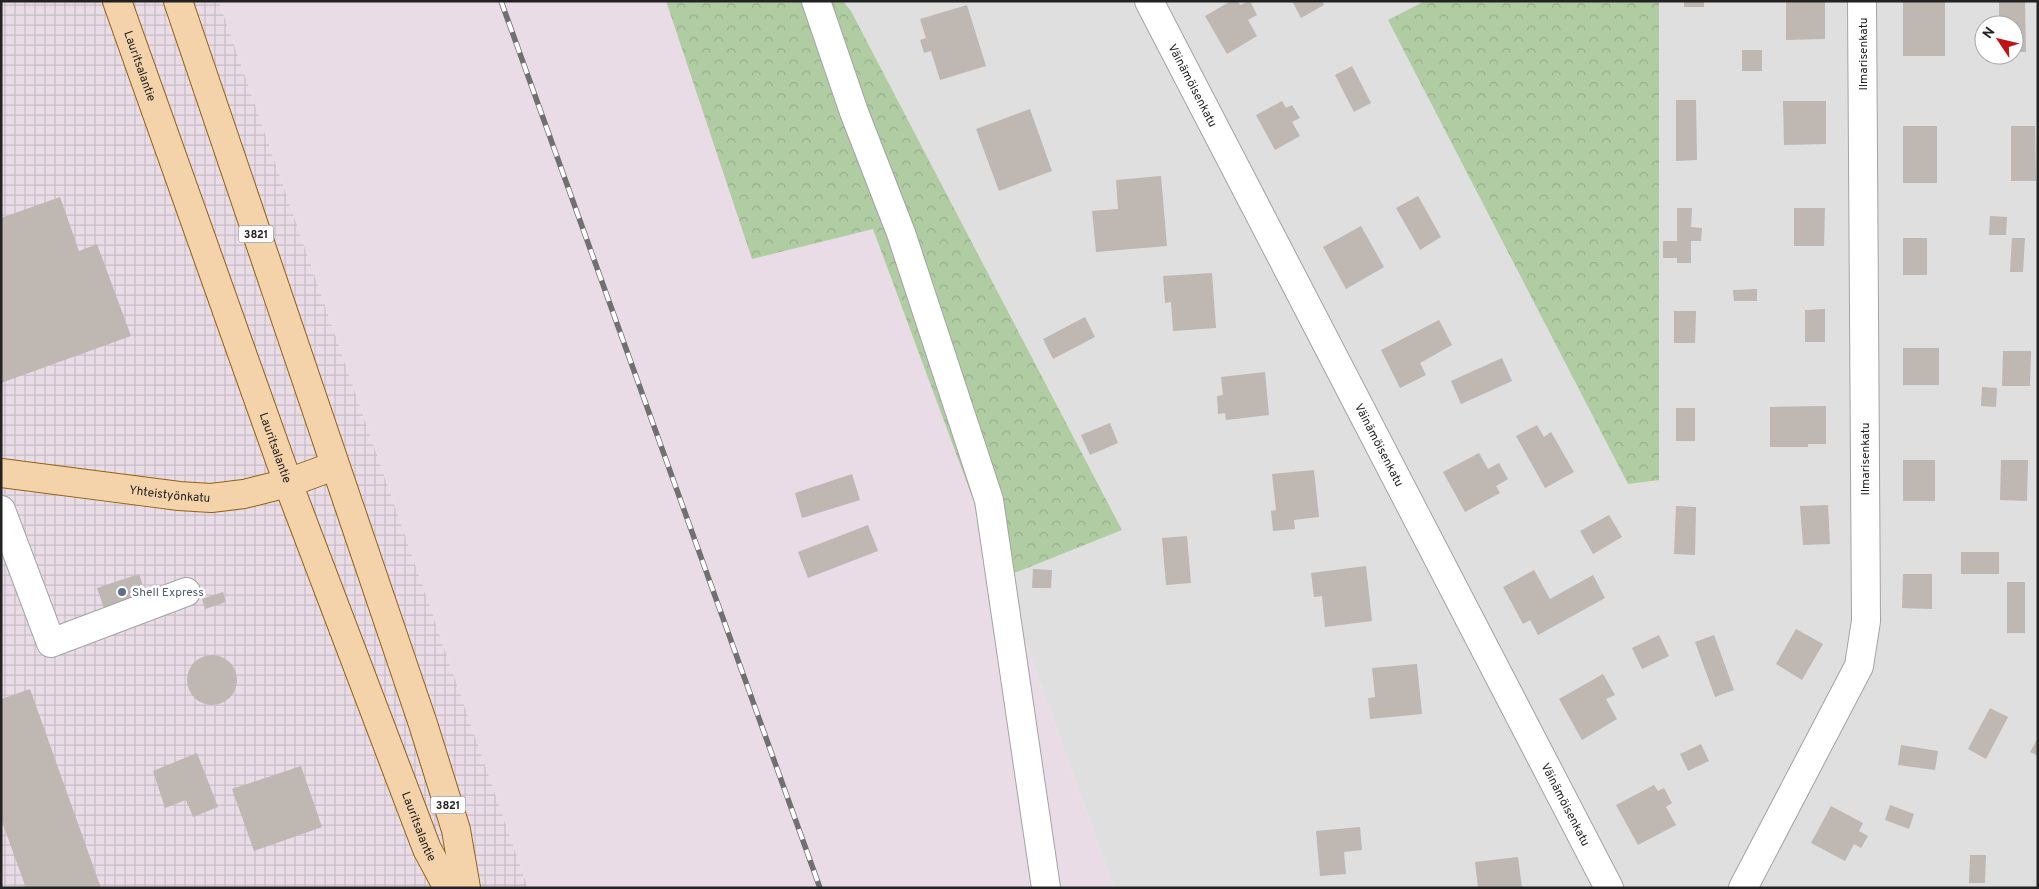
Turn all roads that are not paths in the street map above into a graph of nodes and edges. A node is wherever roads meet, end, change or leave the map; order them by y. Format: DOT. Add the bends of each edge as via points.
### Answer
graph roads {
  1 [pos="117,1"];
  2 [pos="178,1"];
  3 [pos="816,1"];
  4 [pos="1149,1"];
  5 [pos="1862,1"];
  6 [pos="334,466"];
  7 [pos="4,481"];
  8 [pos="288,483"];
  9 [pos="1,510"];
  10 [pos="186,592"];
  11 [pos="448,888"];
  12 [pos="466,888"];
  13 [pos="1046,888"];
  14 [pos="1609,888"];
  15 [pos="1742,888"];
  1 -- 8 [label="main road, Lauritsalantie"];
  2 -- 6 [label="main road, 3821"];
  3 -- 13 [label="street" via="900,234 989,500"];
  4 -- 14 [label="street, Väinämöisenkatu"];
  5 -- 15 [label="street, Ilmarisenkatu" via="1866,621 1859,666"];
  6 -- 8 [label="main road, Yhteistyönkatu"];
  6 -- 12 [label="main road, 3821" via="423,724 456,830"];
  7 -- 8 [label="main road, Yhteistyönkatu" via="212,498"];
  8 -- 11 [label="main road, Lauritsalantie" via="427,849"];
  9 -- 10 [label="street" via="51,643"];
}
